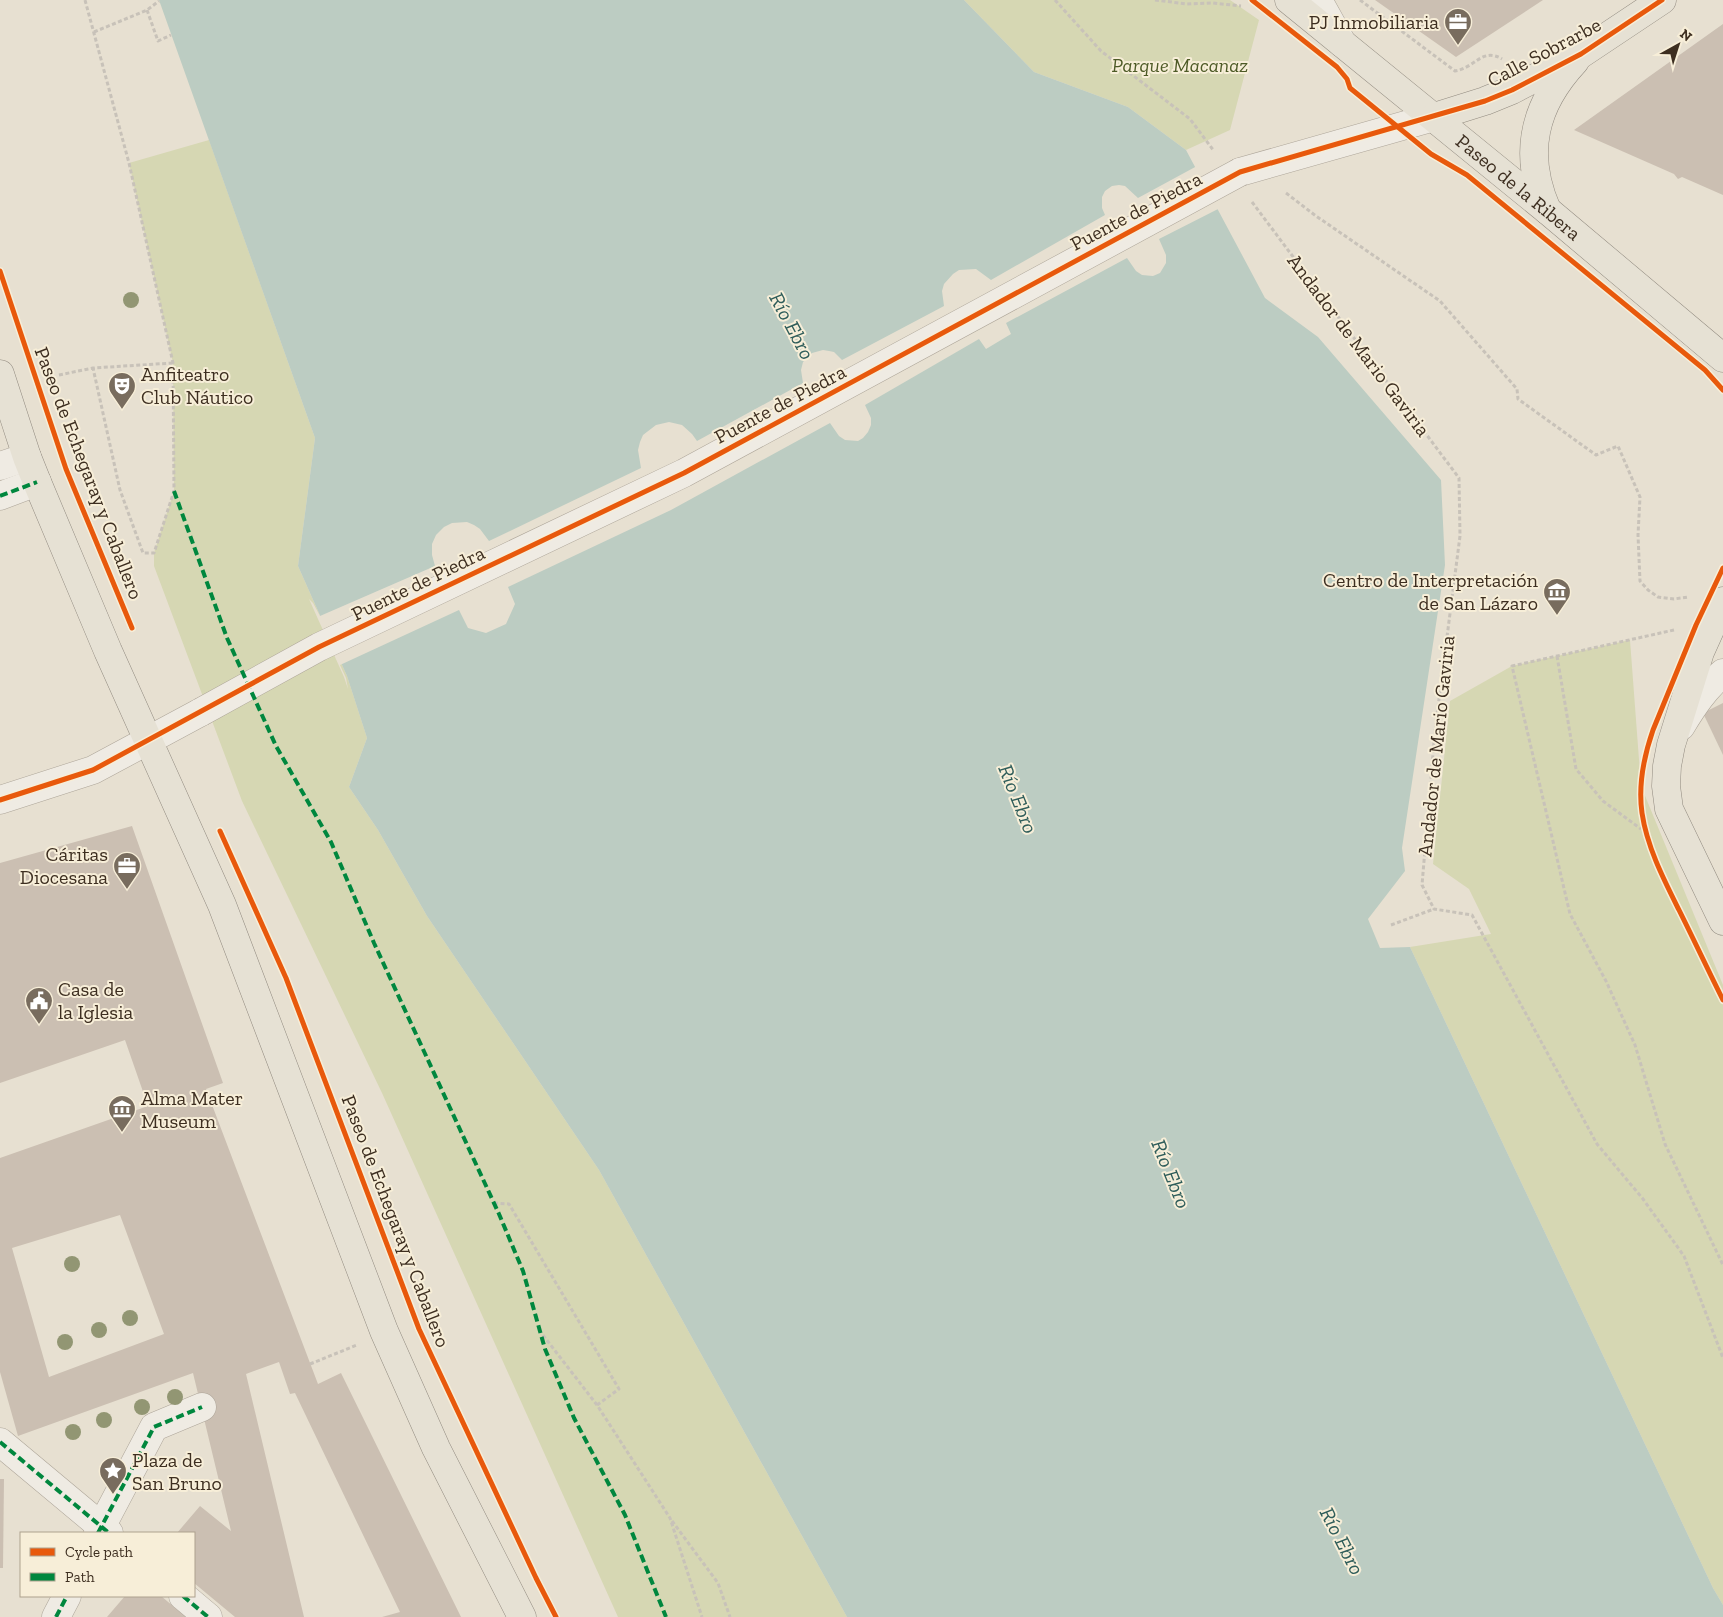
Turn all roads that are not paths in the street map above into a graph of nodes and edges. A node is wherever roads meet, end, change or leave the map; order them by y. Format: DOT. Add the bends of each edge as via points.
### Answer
graph roads {
  1 [pos="1289,0"];
  2 [pos="1318,0"];
  3 [pos="1662,0"];
  4 [pos="1343,44"];
  5 [pos="1581,54"];
  6 [pos="1434,117"];
  7 [pos="1547,210"];
  8 [pos="1723,358"];
  9 [pos="0,374"];
  10 [pos="27,457"];
  11 [pos="0,466"];
  12 [pos="37,482"];
  13 [pos="0,496"];
  14 [pos="1723,602"];
  15 [pos="1723,673"];
  16 [pos="1675,736"];
  17 [pos="148,740"];
  18 [pos="0,800"];
  19 [pos="1723,921"];
  20 [pos="202,1407"];
  21 [pos="7,1448"];
  22 [pos="102,1531"];
  23 [pos="66,1597"];
  24 [pos="184,1597"];
  25 [pos="56,1617"];
  26 [pos="208,1617"];
  27 [pos="522,1617"];
  1 -- 4 [label="main road, Paseo de la Ribera"];
  2 -- 4 [label="street"];
  3 -- 5 [label="main road, Calle Sobrarbe"];
  4 -- 6 [label="main road, Paseo de la Ribera"];
  5 -- 6 [label="main road, Calle Sobrarbe" via="1512,90"];
  5 -- 7 [label="main road, Calle Sobrarbe" via="1552,91 1535,128 1534,163"];
  6 -- 7 [label="main road, Paseo de la Ribera"];
  6 -- 17 [label="street, Puente de Piedra, bridge" via="1240,172 684,473 319,647"];
  7 -- 8 [label="main road, Paseo de la Ribera"];
  9 -- 10 [label="main road"];
  10 -- 11 [label="street"];
  10 -- 12 [label="main road"];
  12 -- 13 [label="street"];
  12 -- 17 [label="main road"];
  14 -- 16 [label="main road" via="1700,652"];
  15 -- 16 [label="street" via="1694,704"];
  16 -- 19 [label="main road" via="1667,766 1669,809"];
  17 -- 18 [label="street, Puente de Piedra" via="93,770"];
  17 -- 27 [label="main road" via="222,905 384,1331 436,1448"];
  20 -- 22 [label="street" via="154,1427"];
  21 -- 22 [label="street"];
  23 -- 25 [label="street"];
  24 -- 26 [label="street"];
}
